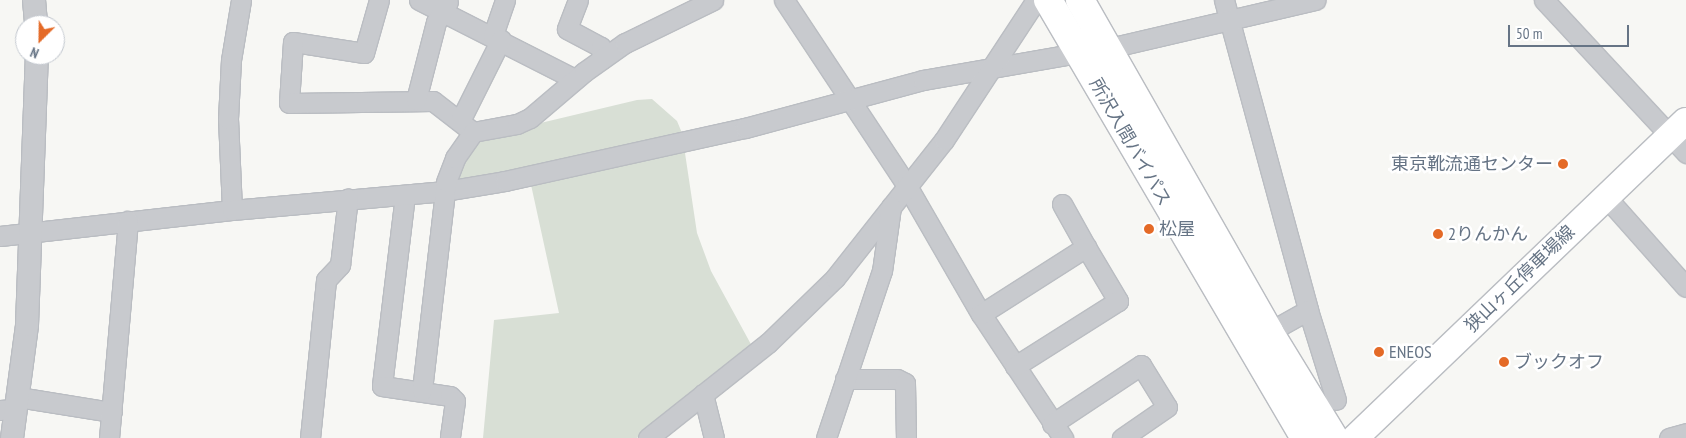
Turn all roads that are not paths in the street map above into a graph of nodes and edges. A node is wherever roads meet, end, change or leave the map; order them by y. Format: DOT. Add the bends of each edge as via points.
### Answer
graph roads {
  1 [pos="34,0"];
  2 [pos="241,0"];
  3 [pos="379,0"];
  4 [pos="419,0"];
  5 [pos="505,0"];
  6 [pos="578,0"];
  7 [pos="713,0"];
  8 [pos="784,0"];
  9 [pos="1036,0"];
  10 [pos="1048,0"];
  11 [pos="1080,0"];
  12 [pos="1224,0"];
  13 [pos="1315,0"];
  14 [pos="1544,0"];
  15 [pos="447,6"];
  16 [pos="35,15"];
  17 [pos="1228,20"];
  18 [pos="497,37"];
  19 [pos="1109,48"];
  20 [pos="1078,53"];
  21 [pos="602,59"];
  22 [pos="37,65"];
  23 [pos="992,68"];
  24 [pos="575,79"];
  25 [pos="850,98"];
  26 [pos="416,100"];
  27 [pos="467,126"];
  28 [pos="1680,137"];
  29 [pos="907,186"];
  30 [pos="445,191"];
  31 [pos="405,195"];
  32 [pos="1606,197"];
  33 [pos="348,198"];
  34 [pos="1062,204"];
  35 [pos="891,207"];
  36 [pos="232,210"];
  37 [pos="128,221"];
  38 [pos="31,233"];
  39 [pos="0,236"];
  40 [pos="1086,247"];
  41 [pos="1686,287"];
  42 [pos="1308,310"];
  43 [pos="981,314"];
  44 [pos="1269,332"];
  45 [pos="1015,366"];
  46 [pos="845,379"];
  47 [pos="422,390"];
  48 [pos="703,394"];
  49 [pos="1336,400"];
  50 [pos="11,406"];
  51 [pos="112,412"];
  52 [pos="1058,431"];
  53 [pos="1686,433"];
  54 [pos="12,438"];
  55 [pos="109,438"];
  56 [pos="310,438"];
  57 [pos="450,438"];
  58 [pos="648,438"];
  59 [pos="714,438"];
  60 [pos="826,438"];
  61 [pos="906,438"];
  62 [pos="1122,438"];
  63 [pos="1305,438"];
  64 [pos="1334,438"];
  65 [pos="1355,438"];
  66 [pos="1669,438"];
  1 -- 16 [label="street"];
  2 -- 36 [label="street" via="231,60 228,119"];
  3 -- 26 [label="street" via="364,52 293,42 289,103"];
  4 -- 15 [label="street"];
  5 -- 18 [label="street"];
  6 -- 21 [label="street" via="567,29 601,47"];
  7 -- 21 [label="street" via="625,43"];
  8 -- 25 [label="street"];
  9 -- 23 [label="street"];
  10 -- 20 [label="highway, 所沢入間バイパス"];
  11 -- 19 [label="highway, 所沢入間バイパス"];
  12 -- 17 [label="street"];
  13 -- 17 [label="street"];
  14 -- 28 [label="street"];
  15 -- 18 [label="street"];
  15 -- 26 [label="street" via="436,22"];
  17 -- 19 [label="street"];
  17 -- 42 [label="street"];
  18 -- 24 [label="street"];
  18 -- 27 [label="street"];
  19 -- 44 [label="highway, 所沢入間バイパス"];
  20 -- 23 [label="street"];
  20 -- 63 [label="highway, 所沢入間バイパス"];
  21 -- 24 [label="street"];
  22 -- 38 [label="street"];
  23 -- 25 [label="street"];
  23 -- 29 [label="street" via="944,140"];
  24 -- 27 [label="street" via="530,118 517,124"];
  25 -- 29 [label="street"];
  25 -- 30 [label="street" via="745,128 505,181"];
  26 -- 27 [label="street" via="433,101"];
  27 -- 30 [label="street"];
  28 -- 32 [label="main road, 狭山ヶ丘停車場線"];
  29 -- 35 [label="street"];
  29 -- 43 [label="street"];
  30 -- 31 [label="street"];
  30 -- 47 [label="street"];
  31 -- 33 [label="street"];
  31 -- 47 [label="street" via="382,386"];
  32 -- 41 [label="street"];
  32 -- 65 [label="main road, 狭山ヶ丘停車場線"];
  33 -- 36 [label="street"];
  33 -- 56 [label="street" via="340,265 326,280"];
  34 -- 40 [label="street"];
  35 -- 46 [label="street" via="882,271"];
  35 -- 48 [label="street" via="835,278 795,319"];
  36 -- 37 [label="street"];
  37 -- 38 [label="street"];
  37 -- 51 [label="street"];
  38 -- 39 [label="street"];
  38 -- 50 [label="street" via="27,325"];
  40 -- 43 [label="street"];
  40 -- 45 [label="street" via="1118,301"];
  42 -- 44 [label="street"];
  42 -- 49 [label="street"];
  43 -- 45 [label="street"];
  44 -- 64 [label="highway, 所沢入間バイパス"];
  45 -- 52 [label="street"];
  46 -- 60 [label="street"];
  46 -- 61 [label="street" via="897,379 905,383"];
  47 -- 57 [label="street" via="450,396 455,401"];
  48 -- 58 [label="street"];
  48 -- 59 [label="street"];
  50 -- 51 [label="street"];
  50 -- 54 [label="street"];
  51 -- 55 [label="street"];
  52 -- 62 [label="street" via="1140,365 1168,406"];
  53 -- 66 [label="street"];
}
